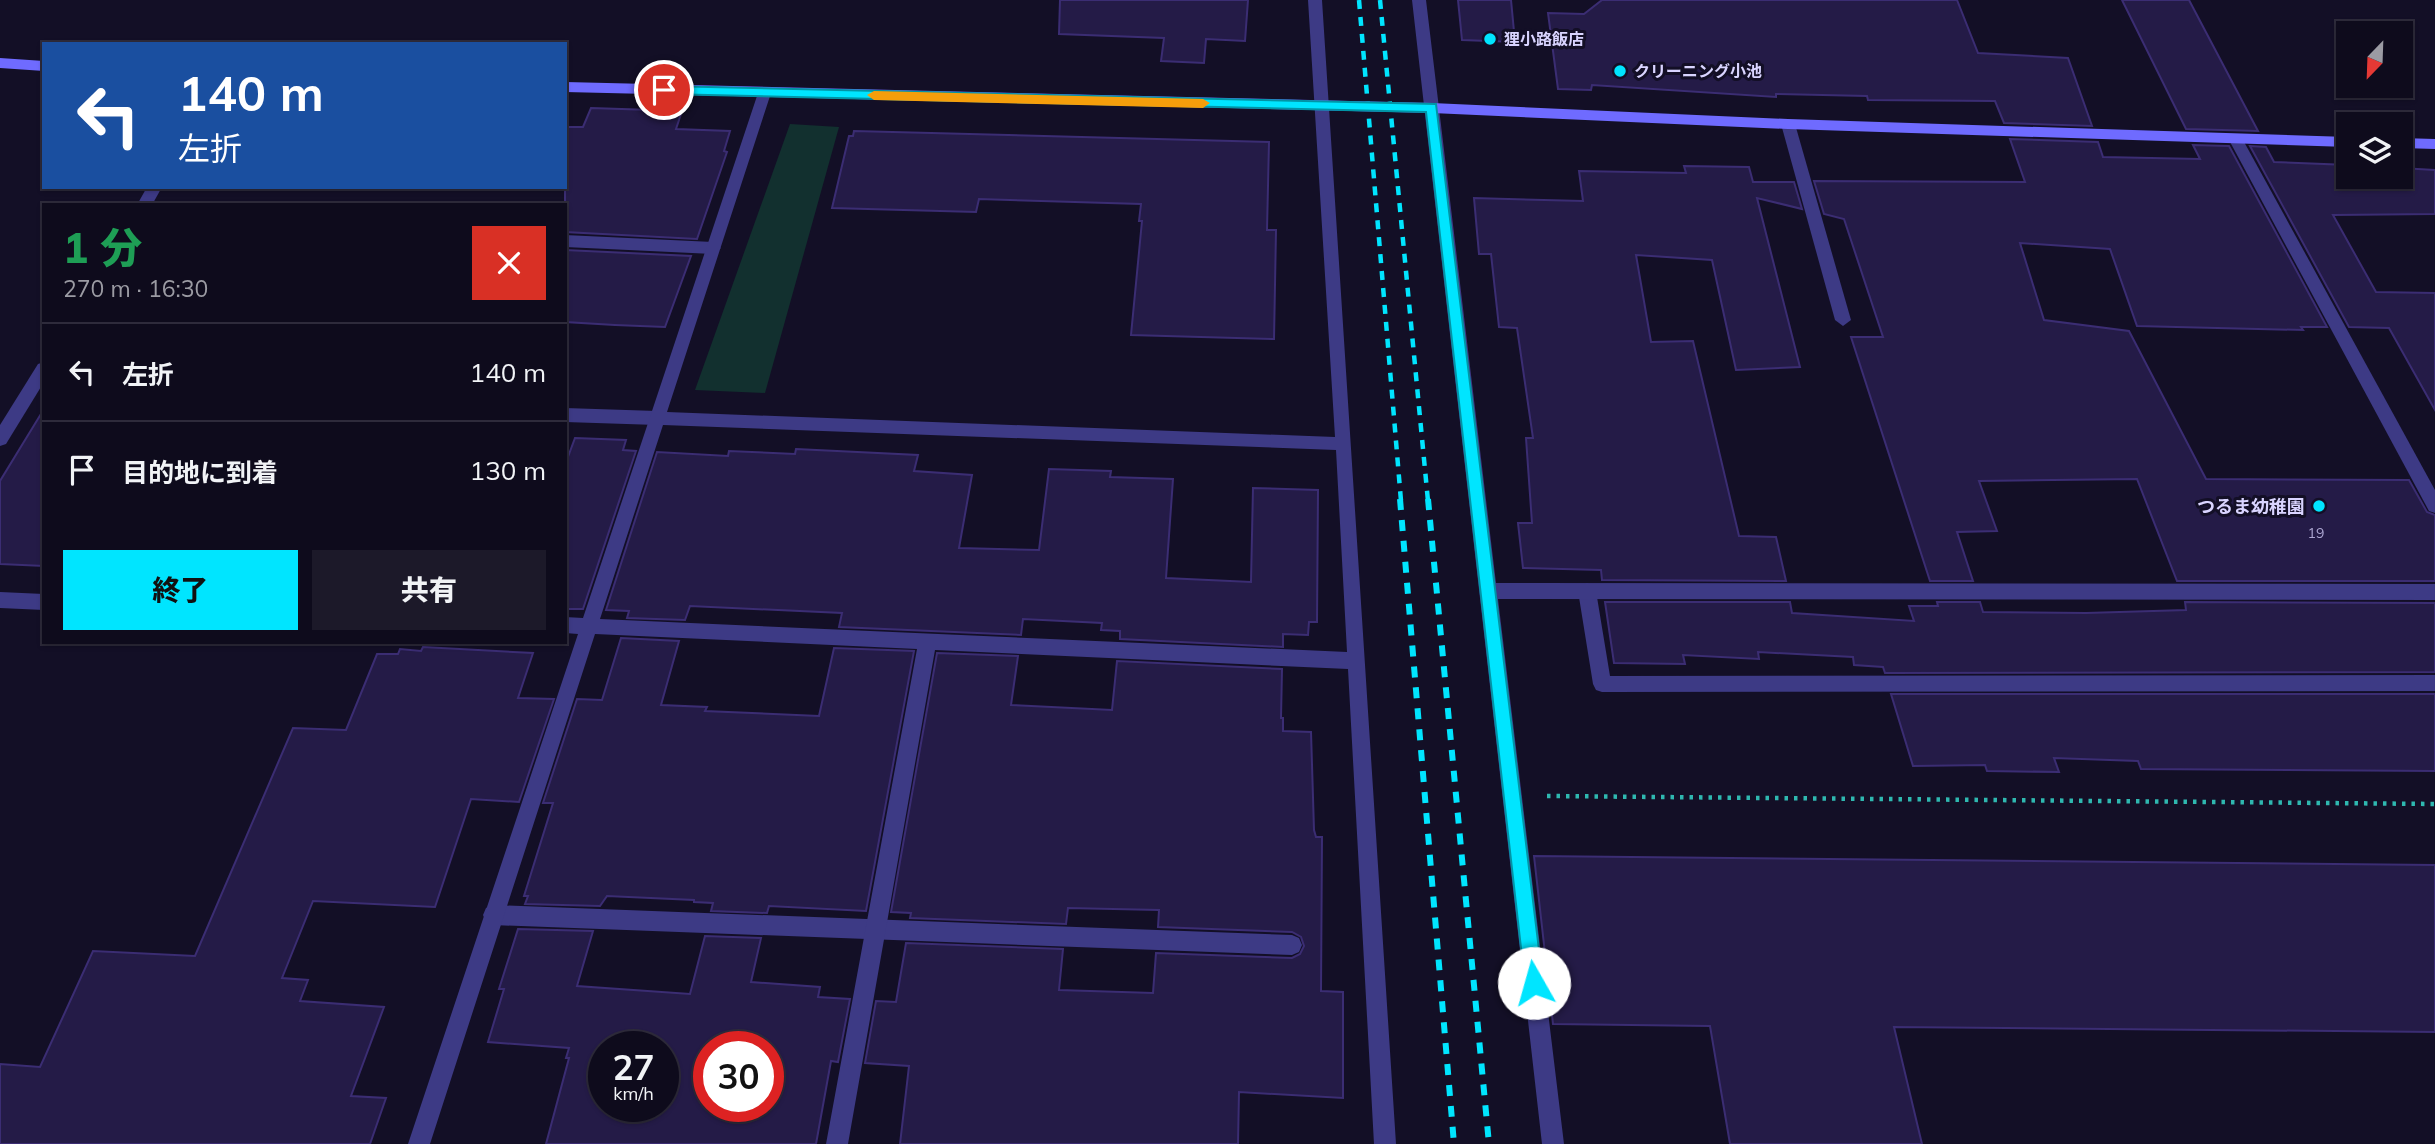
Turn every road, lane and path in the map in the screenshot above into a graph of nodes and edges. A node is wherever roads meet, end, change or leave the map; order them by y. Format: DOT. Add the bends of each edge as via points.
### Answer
graph roads {
  1 [pos="1315,0"];
  2 [pos="1419,0"];
  3 [pos="0,63"];
  4 [pos="42,66"];
  5 [pos="567,87"];
  6 [pos="764,93"];
  7 [pos="1322,106"];
  8 [pos="1432,107"];
  9 [pos="1788,124"];
  10 [pos="2236,139"];
  11 [pos="2336,142"];
  12 [pos="2413,143"];
  13 [pos="2435,144"];
  14 [pos="567,242"];
  15 [pos="713,248"];
  16 [pos="1843,320"];
  17 [pos="42,371"];
  18 [pos="567,415"];
  19 [pos="657,418"];
  20 [pos="0,439"];
  21 [pos="1344,444"];
  22 [pos="2435,506"];
  23 [pos="1587,591"];
  24 [pos="1488,592"];
  25 [pos="2435,592"];
  26 [pos="0,600"];
  27 [pos="42,602"];
  28 [pos="567,625"];
  29 [pos="589,626"];
  30 [pos="927,642"];
  31 [pos="1356,661"];
  32 [pos="2435,683"];
  33 [pos="1512,796"];
  34 [pos="2435,804"];
  35 [pos="493,915"];
  36 [pos="876,930"];
  37 [pos="1292,945"];
  38 [pos="419,1144"];
  39 [pos="837,1144"];
  40 [pos="1385,1144"];
  41 [pos="1553,1144"];
  1 -- 7 [label="street"];
  2 -- 8 [label="street"];
  3 -- 4 [label="street"];
  5 -- 6 [label="street"];
  6 -- 7 [label="street"];
  6 -- 15 [label="street"];
  7 -- 8 [label="street"];
  7 -- 21 [label="street"];
  8 -- 9 [label="street"];
  8 -- 24 [label="street"];
  9 -- 10 [label="street"];
  9 -- 16 [label="street"];
  10 -- 11 [label="street"];
  10 -- 22 [label="street"];
  12 -- 13 [label="street"];
  14 -- 15 [label="street"];
  15 -- 19 [label="street"];
  17 -- 20 [label="street"];
  18 -- 19 [label="street"];
  19 -- 21 [label="street"];
  19 -- 29 [label="street"];
  21 -- 31 [label="street"];
  23 -- 24 [label="street"];
  23 -- 25 [label="street"];
  23 -- 32 [label="street" via="1602,684"];
  24 -- 33 [label="street"];
  26 -- 27 [label="street"];
  28 -- 29 [label="street"];
  29 -- 30 [label="street"];
  29 -- 35 [label="street"];
  30 -- 31 [label="street"];
  30 -- 36 [label="street"];
  31 -- 40 [label="street"];
  33 -- 34 [label="path"];
  33 -- 41 [label="street"];
  35 -- 36 [label="street"];
  35 -- 38 [label="street"];
  36 -- 37 [label="street"];
  36 -- 39 [label="street"];
}
